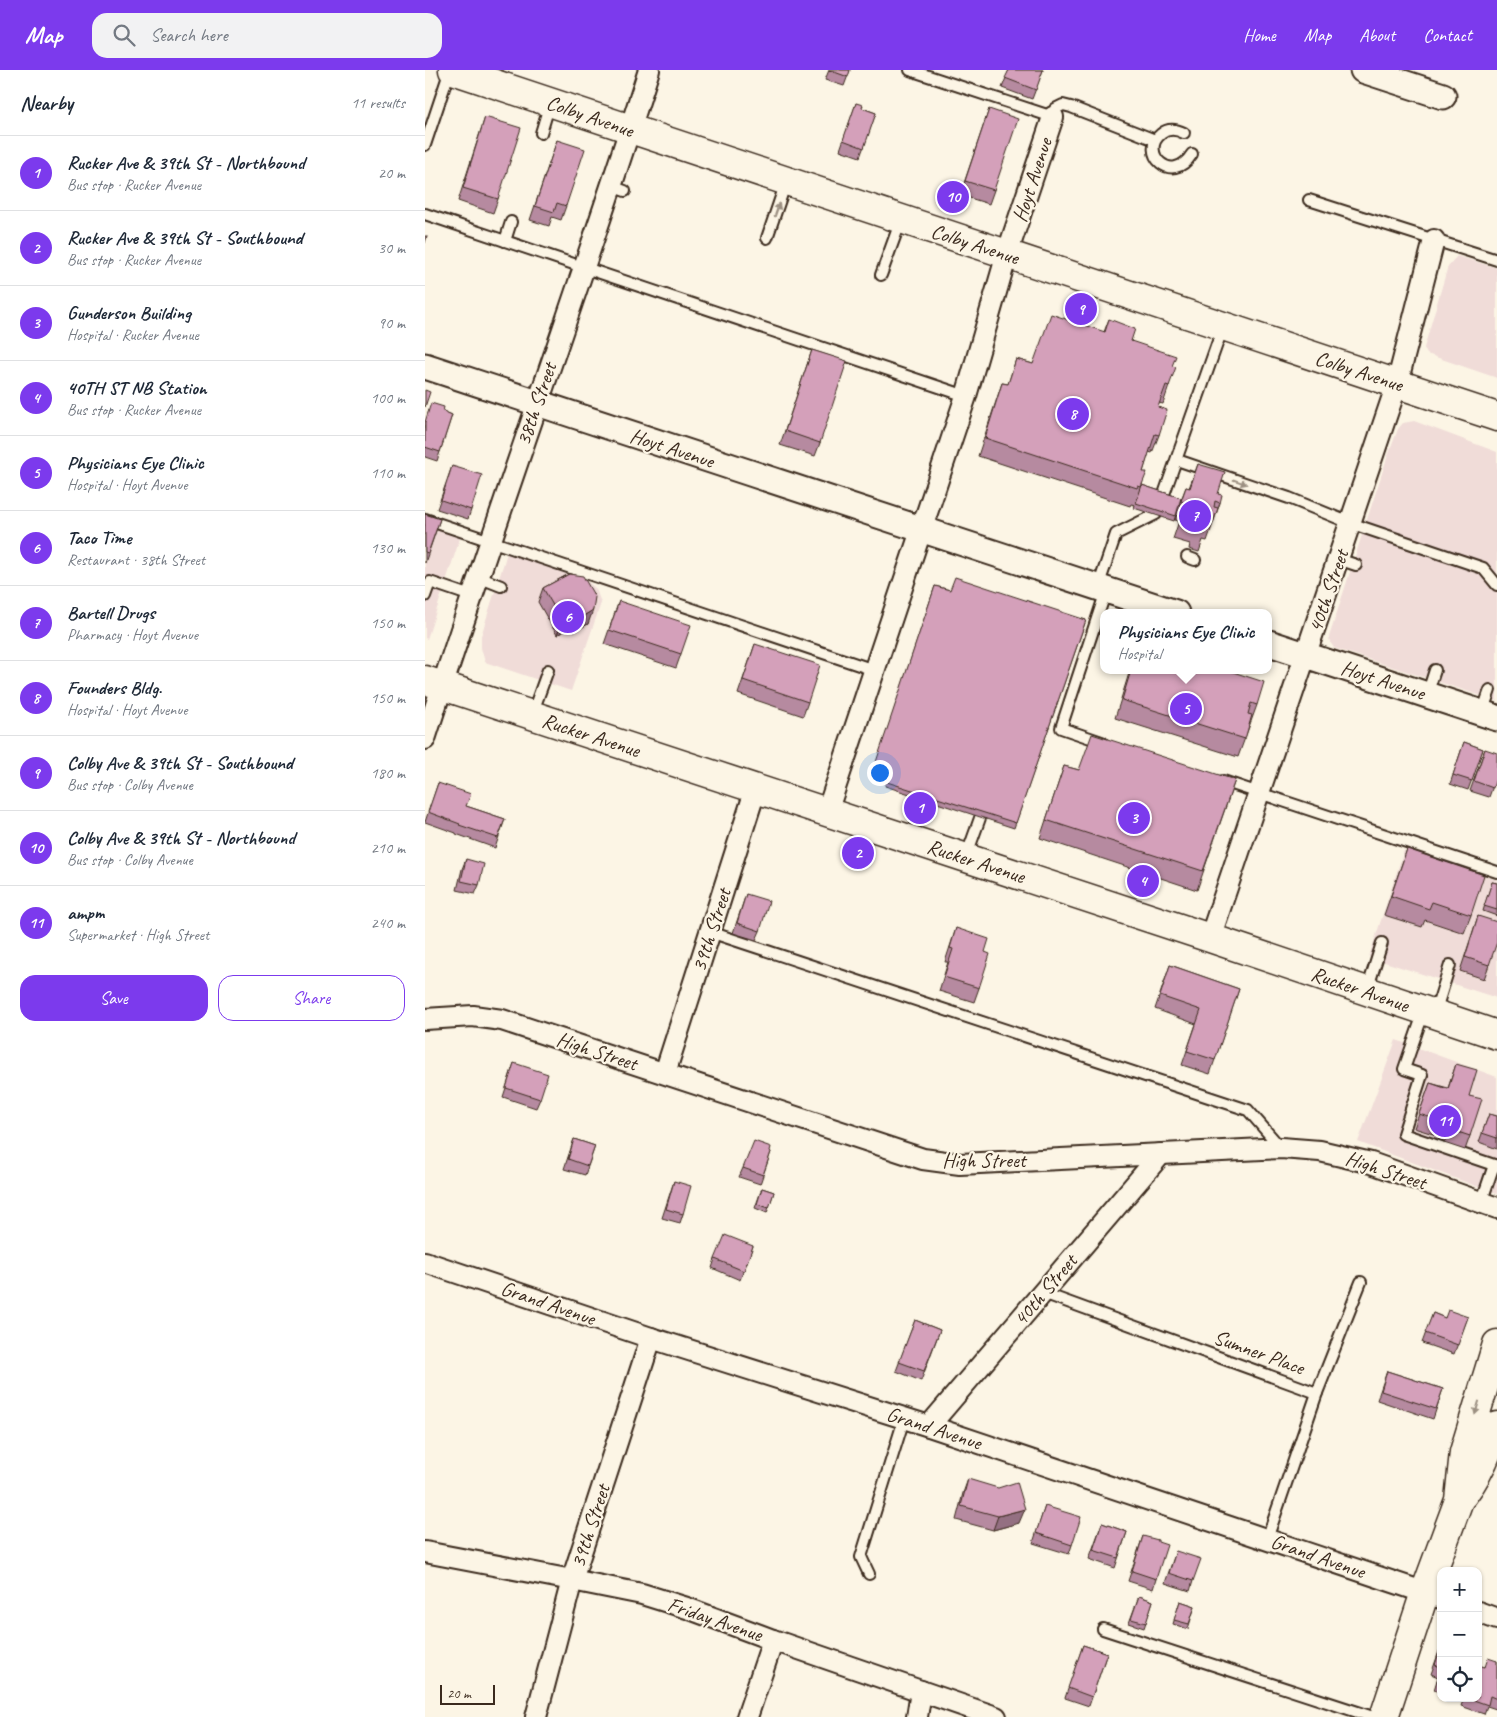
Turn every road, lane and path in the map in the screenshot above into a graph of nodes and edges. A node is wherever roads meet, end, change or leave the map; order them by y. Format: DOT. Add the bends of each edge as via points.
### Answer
graph roads {
  1 [pos="451,70"];
  2 [pos="649,70"];
  3 [pos="910,70"];
  4 [pos="1363,70"];
  5 [pos="1443,96"];
  6 [pos="551,102"];
  7 [pos="1053,117"];
  8 [pos="630,129"];
  9 [pos="541,133"];
  10 [pos="1183,133"];
  11 [pos="1155,140"];
  12 [pos="425,146"];
  13 [pos="1192,154"];
  14 [pos="786,181"];
  15 [pos="1309,200"];
  16 [pos="425,214"];
  17 [pos="901,219"];
  18 [pos="511,222"];
  19 [pos="767,238"];
  20 [pos="1434,240"];
  21 [pos="505,241"];
  22 [pos="1007,254"];
  23 [pos="1497,260"];
  24 [pos="584,267"];
  25 [pos="881,275"];
  26 [pos="1223,326"];
  27 [pos="425,366"];
  28 [pos="1397,384"];
  29 [pos="966,396"];
  30 [pos="537,403"];
  31 [pos="1497,417"];
  32 [pos="1177,460"];
  33 [pos="1163,497"];
  34 [pos="1156,514"];
  35 [pos="425,519"];
  36 [pos="1350,523"];
  37 [pos="920,530"];
  38 [pos="490,540"];
  39 [pos="478,577"];
  40 [pos="1497,585"];
  41 [pos="501,586"];
  42 [pos="1102,589"];
  43 [pos="425,596"];
  44 [pos="471,596"];
  45 [pos="1164,609"];
  46 [pos="1272,643"];
  47 [pos="1306,655"];
  48 [pos="548,670"];
  49 [pos="875,670"];
  50 [pos="1435,670"];
  51 [pos="434,683"];
  52 [pos="1427,695"];
  53 [pos="1490,707"];
  54 [pos="532,715"];
  55 [pos="425,739"];
  56 [pos="1107,744"];
  57 [pos="1210,777"];
  58 [pos="756,788"];
  59 [pos="1259,793"];
  60 [pos="827,812"];
  61 [pos="980,818"];
  62 [pos="966,858"];
  63 [pos="1497,872"];
  64 [pos="710,932"];
  65 [pos="1211,938"];
  66 [pos="1382,943"];
  67 [pos="1450,965"];
  68 [pos="1367,991"];
  69 [pos="1429,1012"];
  70 [pos="425,1019"];
  71 [pos="1497,1035"];
  72 [pos="665,1072"];
  73 [pos="1281,1148"];
  74 [pos="1161,1154"];
  75 [pos="1495,1166"];
  76 [pos="1489,1206"];
  77 [pos="425,1262"];
  78 [pos="1361,1282"];
  79 [pos="1043,1293"];
  80 [pos="651,1338"];
  81 [pos="1497,1344"];
  82 [pos="1317,1393"];
  83 [pos="904,1418"];
  84 [pos="929,1426"];
  85 [pos="1497,1426"];
  86 [pos="1459,1500"];
  87 [pos="1267,1539"];
  88 [pos="425,1552"];
  89 [pos="869,1574"];
  90 [pos="572,1580"];
  91 [pos="1433,1595"];
  92 [pos="1482,1613"];
  93 [pos="1497,1618"];
  94 [pos="1103,1629"];
  95 [pos="773,1640"];
  96 [pos="921,1691"];
  97 [pos="536,1717"];
  98 [pos="747,1717"];
  99 [pos="917,1717"];
  100 [pos="996,1717"];
  101 [pos="1373,1717"];
  102 [pos="1384,1717"];
  1 -- 6 [label="main road, Colby Avenue"];
  1 -- 12 [label="lane"];
  2 -- 8 [label="street, 38th Street"];
  3 -- 7 [label="lane"];
  4 -- 5 [label="street"];
  6 -- 8 [label="main road, Colby Avenue"];
  6 -- 9 [label="lane"];
  7 -- 11 [label="lane" via="1055,109 1063,104"];
  7 -- 22 [label="street, Hoyt Avenue"];
  8 -- 14 [label="main road, Colby Avenue"];
  8 -- 24 [label="street, 38th Street" via="618,189"];
  10 -- 11 [label="lane" via="1171,130"];
  11 -- 13 [label="lane" via="1156,158 1165,166 1177,168"];
  14 -- 17 [label="main road, Colby Avenue"];
  19 -- 14 [label="lane, one-way"];
  15 -- 20 [label="lane"];
  16 -- 21 [label="lane"];
  17 -- 22 [label="main road, Colby Avenue"];
  17 -- 25 [label="lane"];
  18 -- 21 [label="lane"];
  20 -- 23 [label="lane"];
  20 -- 28 [label="street, 40th Street"];
  21 -- 24 [label="lane"];
  22 -- 26 [label="main road, Colby Avenue"];
  22 -- 29 [label="street, Hoyt Avenue"];
  24 -- 29 [label="lane"];
  24 -- 30 [label="street, 38th Street"];
  26 -- 28 [label="main road, Colby Avenue"];
  26 -- 32 [label="lane"];
  27 -- 30 [label="street, Hoyt Avenue"];
  28 -- 31 [label="main road, Colby Avenue"];
  28 -- 36 [label="street, 40th Street"];
  29 -- 37 [label="street, Hoyt Avenue" via="945,479"];
  30 -- 37 [label="street, Hoyt Avenue"];
  30 -- 38 [label="street, 38th Street"];
  32 -- 33 [label="lane"];
  32 -- 36 [label="lane, one-way" via="1289,498"];
  34 -- 42 [label="lane" via="1116,534"];
  35 -- 38 [label="lane"];
  36 -- 40 [label="lane" via="1483,568"];
  36 -- 47 [label="street, 40th Street" via="1347,562"];
  37 -- 42 [label="street, Hoyt Avenue"];
  37 -- 49 [label="street, Hoyt Avenue"];
  38 -- 39 [label="street, 38th Street"];
  38 -- 49 [label="lane"];
  39 -- 41 [label="lane"];
  39 -- 44 [label="street, 38th Street"];
  42 -- 45 [label="street, Hoyt Avenue"];
  42 -- 56 [label="lane" via="1061,728"];
  43 -- 44 [label="lane" via="429,582"];
  44 -- 51 [label="street, 38th Street"];
  46 -- 47 [label="street, Hoyt Avenue"];
  47 -- 52 [label="street, Hoyt Avenue"];
  47 -- 59 [label="street, 40th Street"];
  48 -- 54 [label="lane"];
  49 -- 60 [label="street, Hoyt Avenue"];
  50 -- 52 [label="lane"];
  51 -- 54 [label="main road, Rucker Avenue"];
  51 -- 55 [label="street, 38th Street"];
  52 -- 53 [label="street, Hoyt Avenue"];
  54 -- 58 [label="main road, Rucker Avenue"];
  57 -- 59 [label="lane"];
  58 -- 60 [label="main road, Rucker Avenue"];
  58 -- 64 [label="street, 39th Street"];
  59 -- 63 [label="lane"];
  59 -- 65 [label="street, 40th Street"];
  60 -- 62 [label="main road, Rucker Avenue"];
  61 -- 62 [label="lane"];
  62 -- 65 [label="main road, Rucker Avenue"];
  64 -- 72 [label="street, 39th Street"];
  64 -- 73 [label="lane" via="1248,1110"];
  65 -- 68 [label="main road, Rucker Avenue"];
  66 -- 68 [label="lane"];
  67 -- 69 [label="lane"];
  68 -- 69 [label="main road, Rucker Avenue"];
  69 -- 71 [label="main road, Rucker Avenue"];
  69 -- 75 [label="lane" via="1404,1069 1422,1075 1403,1134"];
  70 -- 72 [label="street, High Street" via="473,1016 502,1020"];
  72 -- 74 [label="street, High Street" via="923,1159 960,1164"];
  73 -- 74 [label="street, High Street"];
  73 -- 76 [label="street, High Street" via="1320,1151 1371,1163"];
  74 -- 79 [label="street, 40th Street"];
  75 -- 76 [label="lane"];
  77 -- 80 [label="street, Grand Avenue"];
  78 -- 82 [label="lane"];
  79 -- 82 [label="lane, Sumner Place"];
  79 -- 84 [label="street, 40th Street"];
  80 -- 83 [label="street, Grand Avenue"];
  80 -- 90 [label="street, 39th Street"];
  81 -- 86 [label="main road, one-way" via="1464,1452"];
  82 -- 87 [label="lane, Sumner Place"];
  83 -- 84 [label="street, Grand Avenue"];
  83 -- 89 [label="lane" via="861,1557"];
  84 -- 87 [label="street, Grand Avenue"];
  85 -- 86 [label="main road" via="1489,1464"];
  86 -- 91 [label="main road"];
  87 -- 91 [label="street, Grand Avenue"];
  88 -- 90 [label="street, Friday Avenue"];
  90 -- 95 [label="street, Friday Avenue" via="642,1594"];
  90 -- 97 [label="street, 39th Street"];
  91 -- 102 [label="main road"];
  92 -- 93 [label="street"];
  94 -- 101 [label="lane"];
  95 -- 96 [label="street, Friday Avenue"];
  95 -- 98 [label="street"];
  96 -- 99 [label="street"];
  96 -- 100 [label="street, Friday Avenue"];
}
